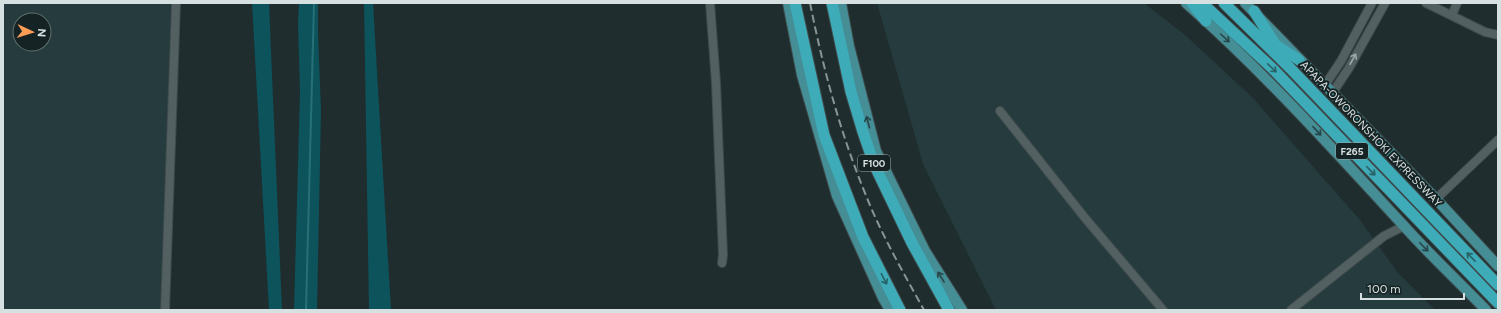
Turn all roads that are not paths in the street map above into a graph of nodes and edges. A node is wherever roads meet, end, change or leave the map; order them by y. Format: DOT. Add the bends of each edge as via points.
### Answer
graph roads {
  1 [pos="176,3"];
  2 [pos="710,3"];
  3 [pos="782,3"];
  4 [pos="788,3"];
  5 [pos="795,3"];
  6 [pos="839,3"];
  7 [pos="1186,3"];
  8 [pos="1193,3"];
  9 [pos="1202,3"];
  10 [pos="1224,3"];
  11 [pos="1245,3"];
  12 [pos="1372,3"];
  13 [pos="1385,3"];
  14 [pos="1426,3"];
  15 [pos="1457,3"];
  16 [pos="1254,11"];
  17 [pos="1452,15"];
  18 [pos="1209,17"];
  19 [pos="1244,23"];
  20 [pos="1498,35"];
  21 [pos="794,39"];
  22 [pos="1274,43"];
  23 [pos="1299,60"];
  24 [pos="1290,68"];
  25 [pos="1329,89"];
  26 [pos="1000,111"];
  27 [pos="1498,140"];
  28 [pos="1436,199"];
  29 [pos="1404,226"];
  30 [pos="722,263"];
  31 [pos="1498,266"];
  32 [pos="1498,286"];
  33 [pos="1498,303"];
  34 [pos="165,310"];
  35 [pos="890,310"];
  36 [pos="900,310"];
  37 [pos="949,310"];
  38 [pos="962,310"];
  39 [pos="1163,310"];
  40 [pos="1291,310"];
  41 [pos="1486,310"];
  1 -- 34 [label="street"];
  2 -- 30 [label="street" via="716,83"];
  3 -- 21 [label="main road"];
  4 -- 21 [label="main road"];
  5 -- 36 [label="highway, one-way" via="824,135 863,237"];
  6 -- 37 [label="highway, F100" via="851,92 874,164 912,243"];
  38 -- 6 [label="main road, one-way" via="925,252 876,151"];
  7 -- 18 [label="main road"];
  8 -- 18 [label="highway"];
  9 -- 18 [label="highway, F265"];
  10 -- 19 [label="highway, APAPA-OWORONSHOKI EXPRESSWAY / F265"];
  11 -- 16 [label="main road, APAPA-OWORONSHOKI EXPRESSWAY"];
  12 -- 25 [label="street"];
  25 -- 13 [label="street, one-way" via="1349,68"];
  14 -- 17 [label="street"];
  15 -- 17 [label="street"];
  16 -- 22 [label="highway"];
  16 -- 23 [label="main road, APAPA-OWORONSHOKI EXPRESSWAY"];
  17 -- 20 [label="street" via="1485,32"];
  18 -- 29 [label="main road, one-way"];
  18 -- 33 [label="highway, F265, one-way" via="1273,69"];
  19 -- 22 [label="highway"];
  19 -- 24 [label="highway, APAPA-OWORONSHOKI EXPRESSWAY / F265"];
  21 -- 35 [label="main road" via="837,196"];
  22 -- 23 [label="highway"];
  22 -- 24 [label="highway"];
  23 -- 25 [label="main road, APAPA-OWORONSHOKI EXPRESSWAY"];
  32 -- 24 [label="highway, APAPA-OWORONSHOKI EXPRESSWAY / F265, one-way"];
  25 -- 28 [label="main road, APAPA-OWORONSHOKI EXPRESSWAY"];
  26 -- 39 [label="street"];
  27 -- 28 [label="street"];
  28 -- 31 [label="main road, APAPA-OWORONSHOKI EXPRESSWAY"];
  29 -- 40 [label="street" via="1379,240"];
  29 -- 41 [label="main road, one-way"];
}
